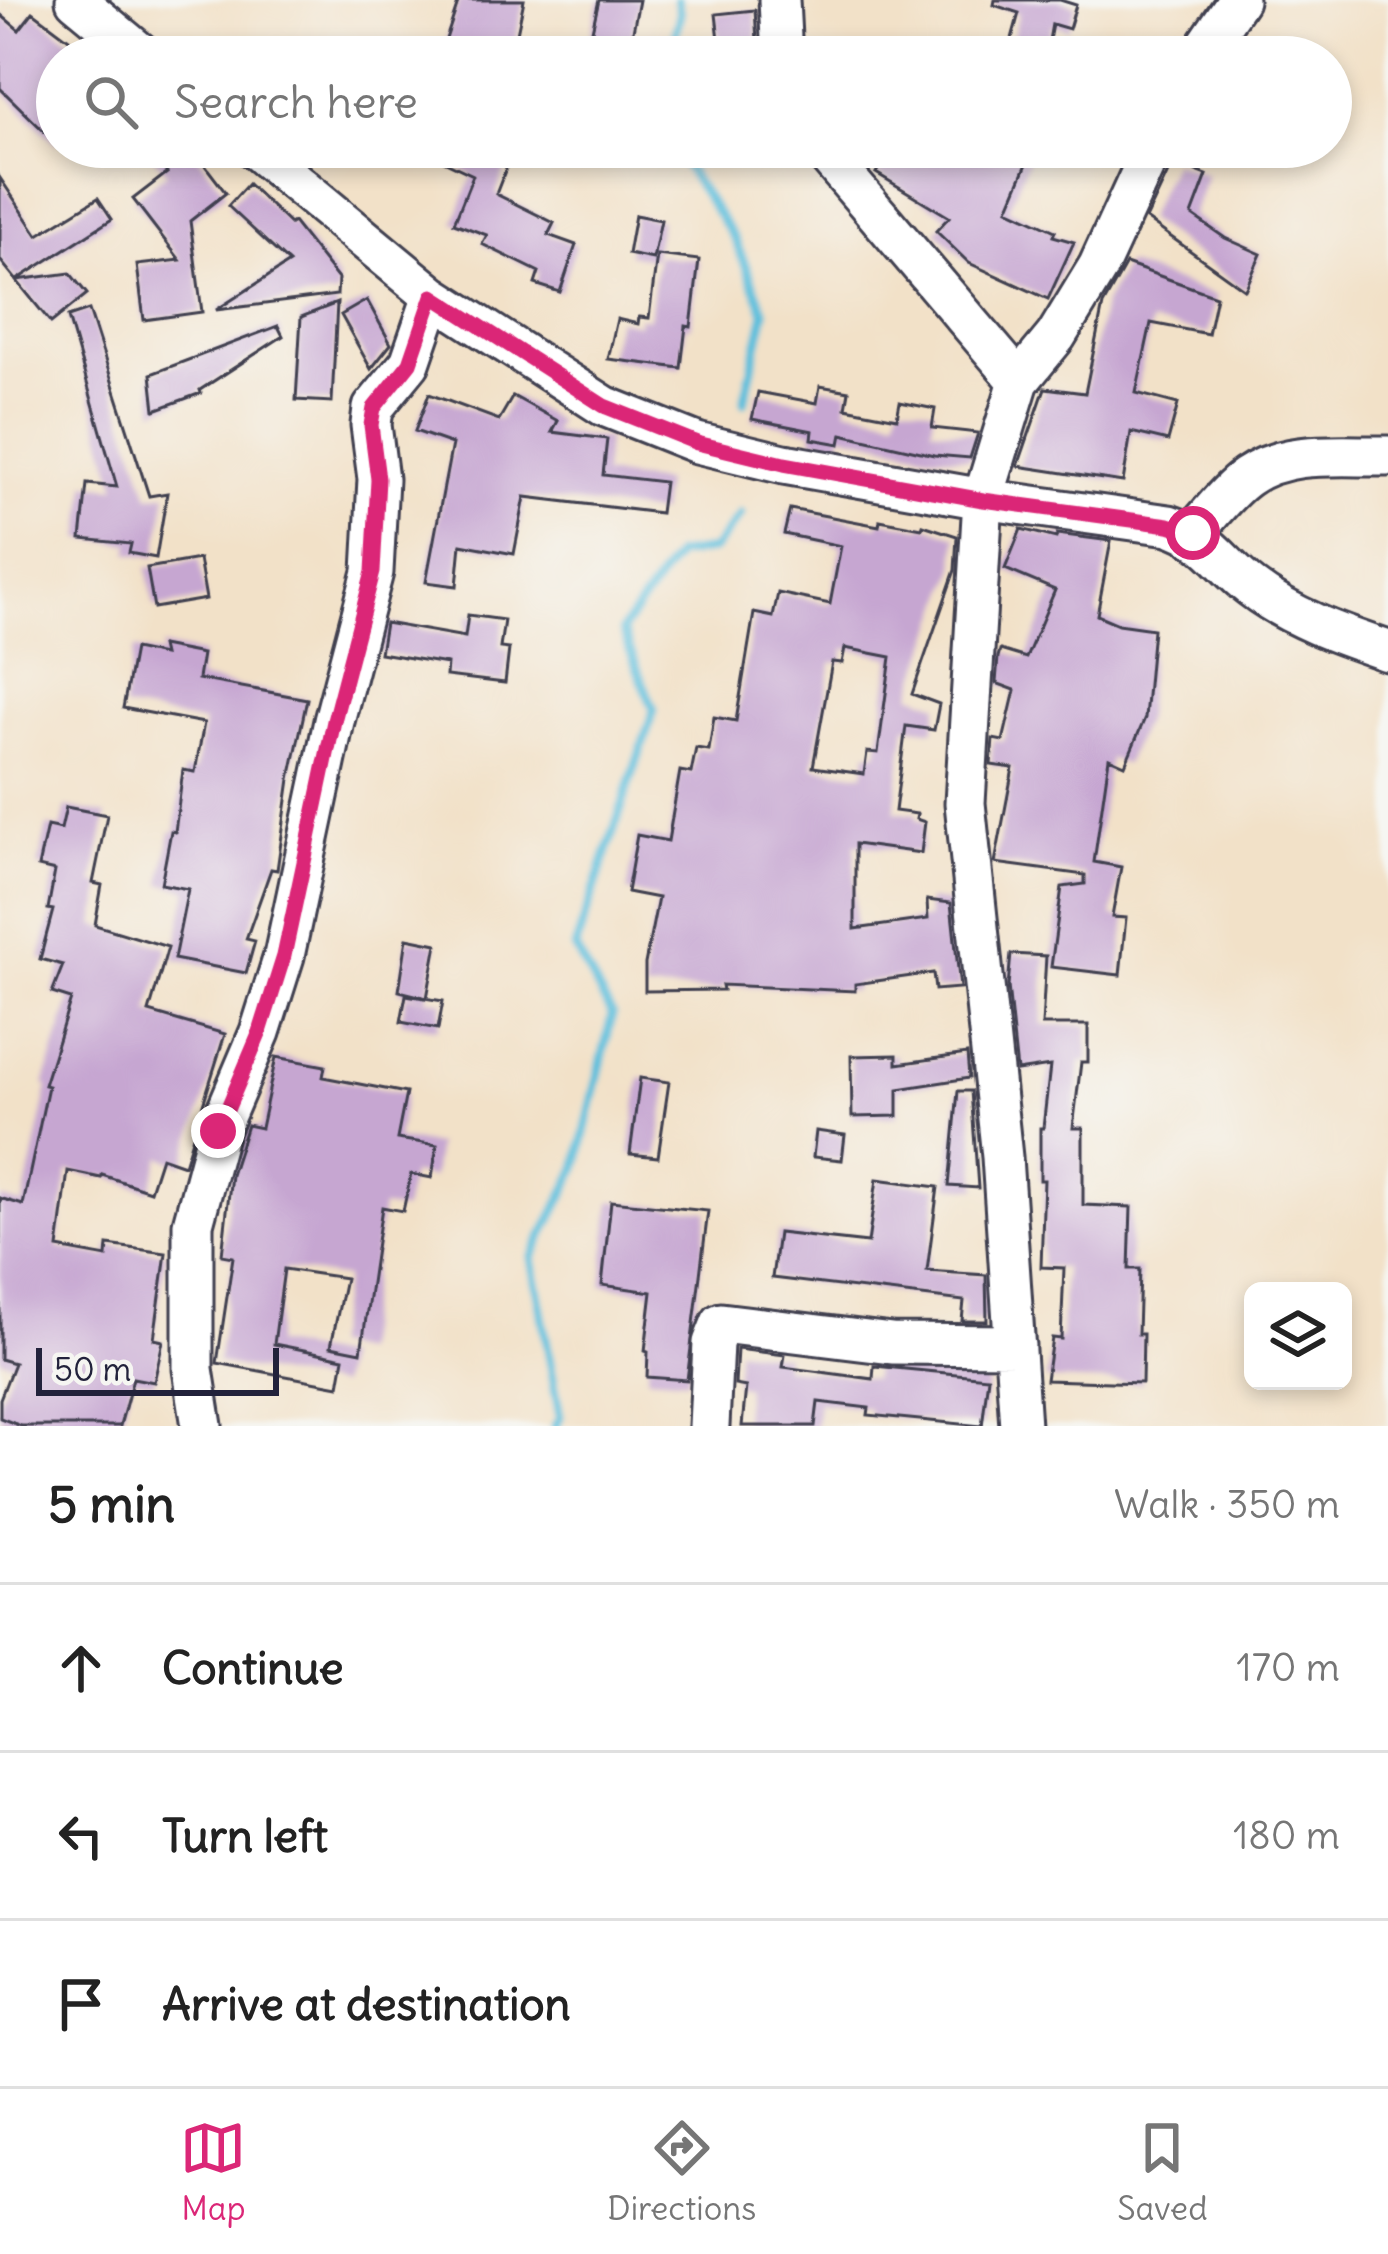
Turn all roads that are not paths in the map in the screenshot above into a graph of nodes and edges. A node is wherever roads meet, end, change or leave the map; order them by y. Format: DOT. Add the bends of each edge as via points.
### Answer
graph roads {
  1 [pos="76,0"];
  2 [pos="779,0"];
  3 [pos="1238,0"];
  4 [pos="120,36"];
  5 [pos="781,36"];
  6 [pos="1213,36"];
  7 [pos="279,168"];
  8 [pos="838,168"];
  9 [pos="1144,168"];
  10 [pos="433,296"];
  11 [pos="1018,381"];
  12 [pos="1388,456"];
  13 [pos="983,500"];
  14 [pos="1193,533"];
  15 [pos="1388,651"];
  16 [pos="1015,1345"];
  17 [pos="202,1426"];
  18 [pos="709,1426"];
  19 [pos="1020,1426"];
  1 -- 4 [label="street"];
  2 -- 5 [label="street"];
  3 -- 6 [label="street"];
  7 -- 10 [label="street"];
  8 -- 11 [label="street"];
  9 -- 11 [label="street" via="1099,267"];
  10 -- 13 [label="street" via="604,406 697,443"];
  10 -- 17 [label="street" via="410,363 374,408 373,572 284,956 218,1131 193,1224 193,1369"];
  11 -- 13 [label="street"];
  12 -- 14 [label="street" via="1270,465 1244,478"];
  13 -- 14 [label="street"];
  13 -- 16 [label="street" via="965,803"];
  14 -- 15 [label="street" via="1249,586 1294,614"];
  16 -- 18 [label="street" via="892,1344 721,1323"];
  16 -- 19 [label="street"];
}
